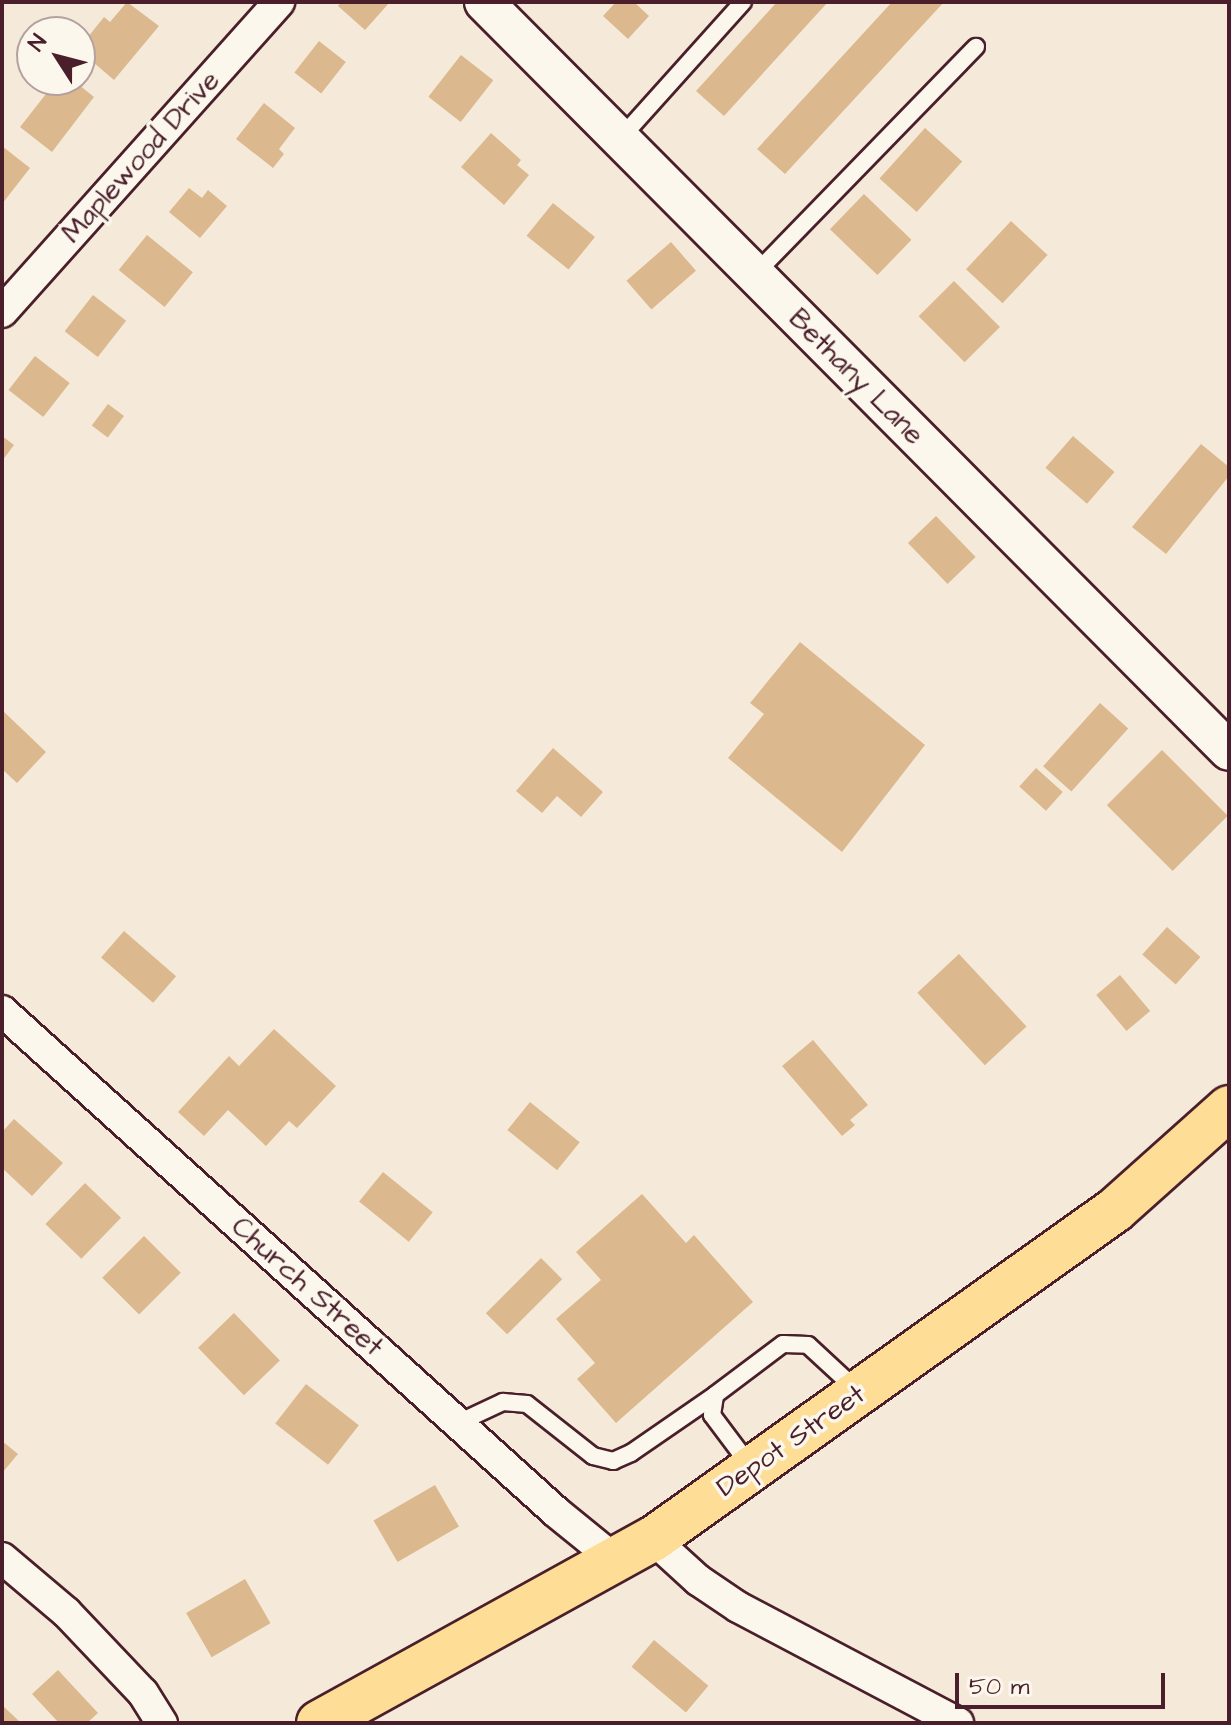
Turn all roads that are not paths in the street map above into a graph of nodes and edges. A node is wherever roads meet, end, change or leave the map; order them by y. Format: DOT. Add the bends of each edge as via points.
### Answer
graph roads {
  1 [pos="279,2"];
  2 [pos="484,2"];
  3 [pos="743,2"];
  4 [pos="976,47"];
  5 [pos="620,139"];
  6 [pos="755,274"];
  7 [pos="2,312"];
  8 [pos="1229,751"];
  9 [pos="2,1011"];
  10 [pos="1229,1108"];
  11 [pos="859,1392"];
  12 [pos="715,1395"];
  13 [pos="458,1423"];
  14 [pos="752,1468"];
  15 [pos="634,1550"];
  16 [pos="2,1558"];
  17 [pos="162,1723"];
  18 [pos="319,1723"];
  19 [pos="958,1723"];
  1 -- 7 [label="street, Maplewood Drive"];
  2 -- 5 [label="street, Bethany Lane"];
  3 -- 5 [label="lane"];
  4 -- 6 [label="lane"];
  5 -- 6 [label="street, Bethany Lane"];
  6 -- 8 [label="street, Bethany Lane"];
  9 -- 13 [label="street, Church Street"];
  10 -- 11 [label="main road, Depot Street" via="1115,1210"];
  11 -- 12 [label="lane" via="808,1345 783,1344"];
  11 -- 14 [label="main road, Depot Street"];
  12 -- 13 [label="lane" via="613,1461 593,1456 527,1404 503,1402"];
  12 -- 14 [label="lane" via="712,1415"];
  13 -- 15 [label="street, Church Street" via="556,1512"];
  14 -- 15 [label="main road, Depot Street"];
  15 -- 18 [label="main road, Depot Street"];
  15 -- 19 [label="street, Church Street"];
  16 -- 17 [label="street" via="66,1612 143,1693"];
}
